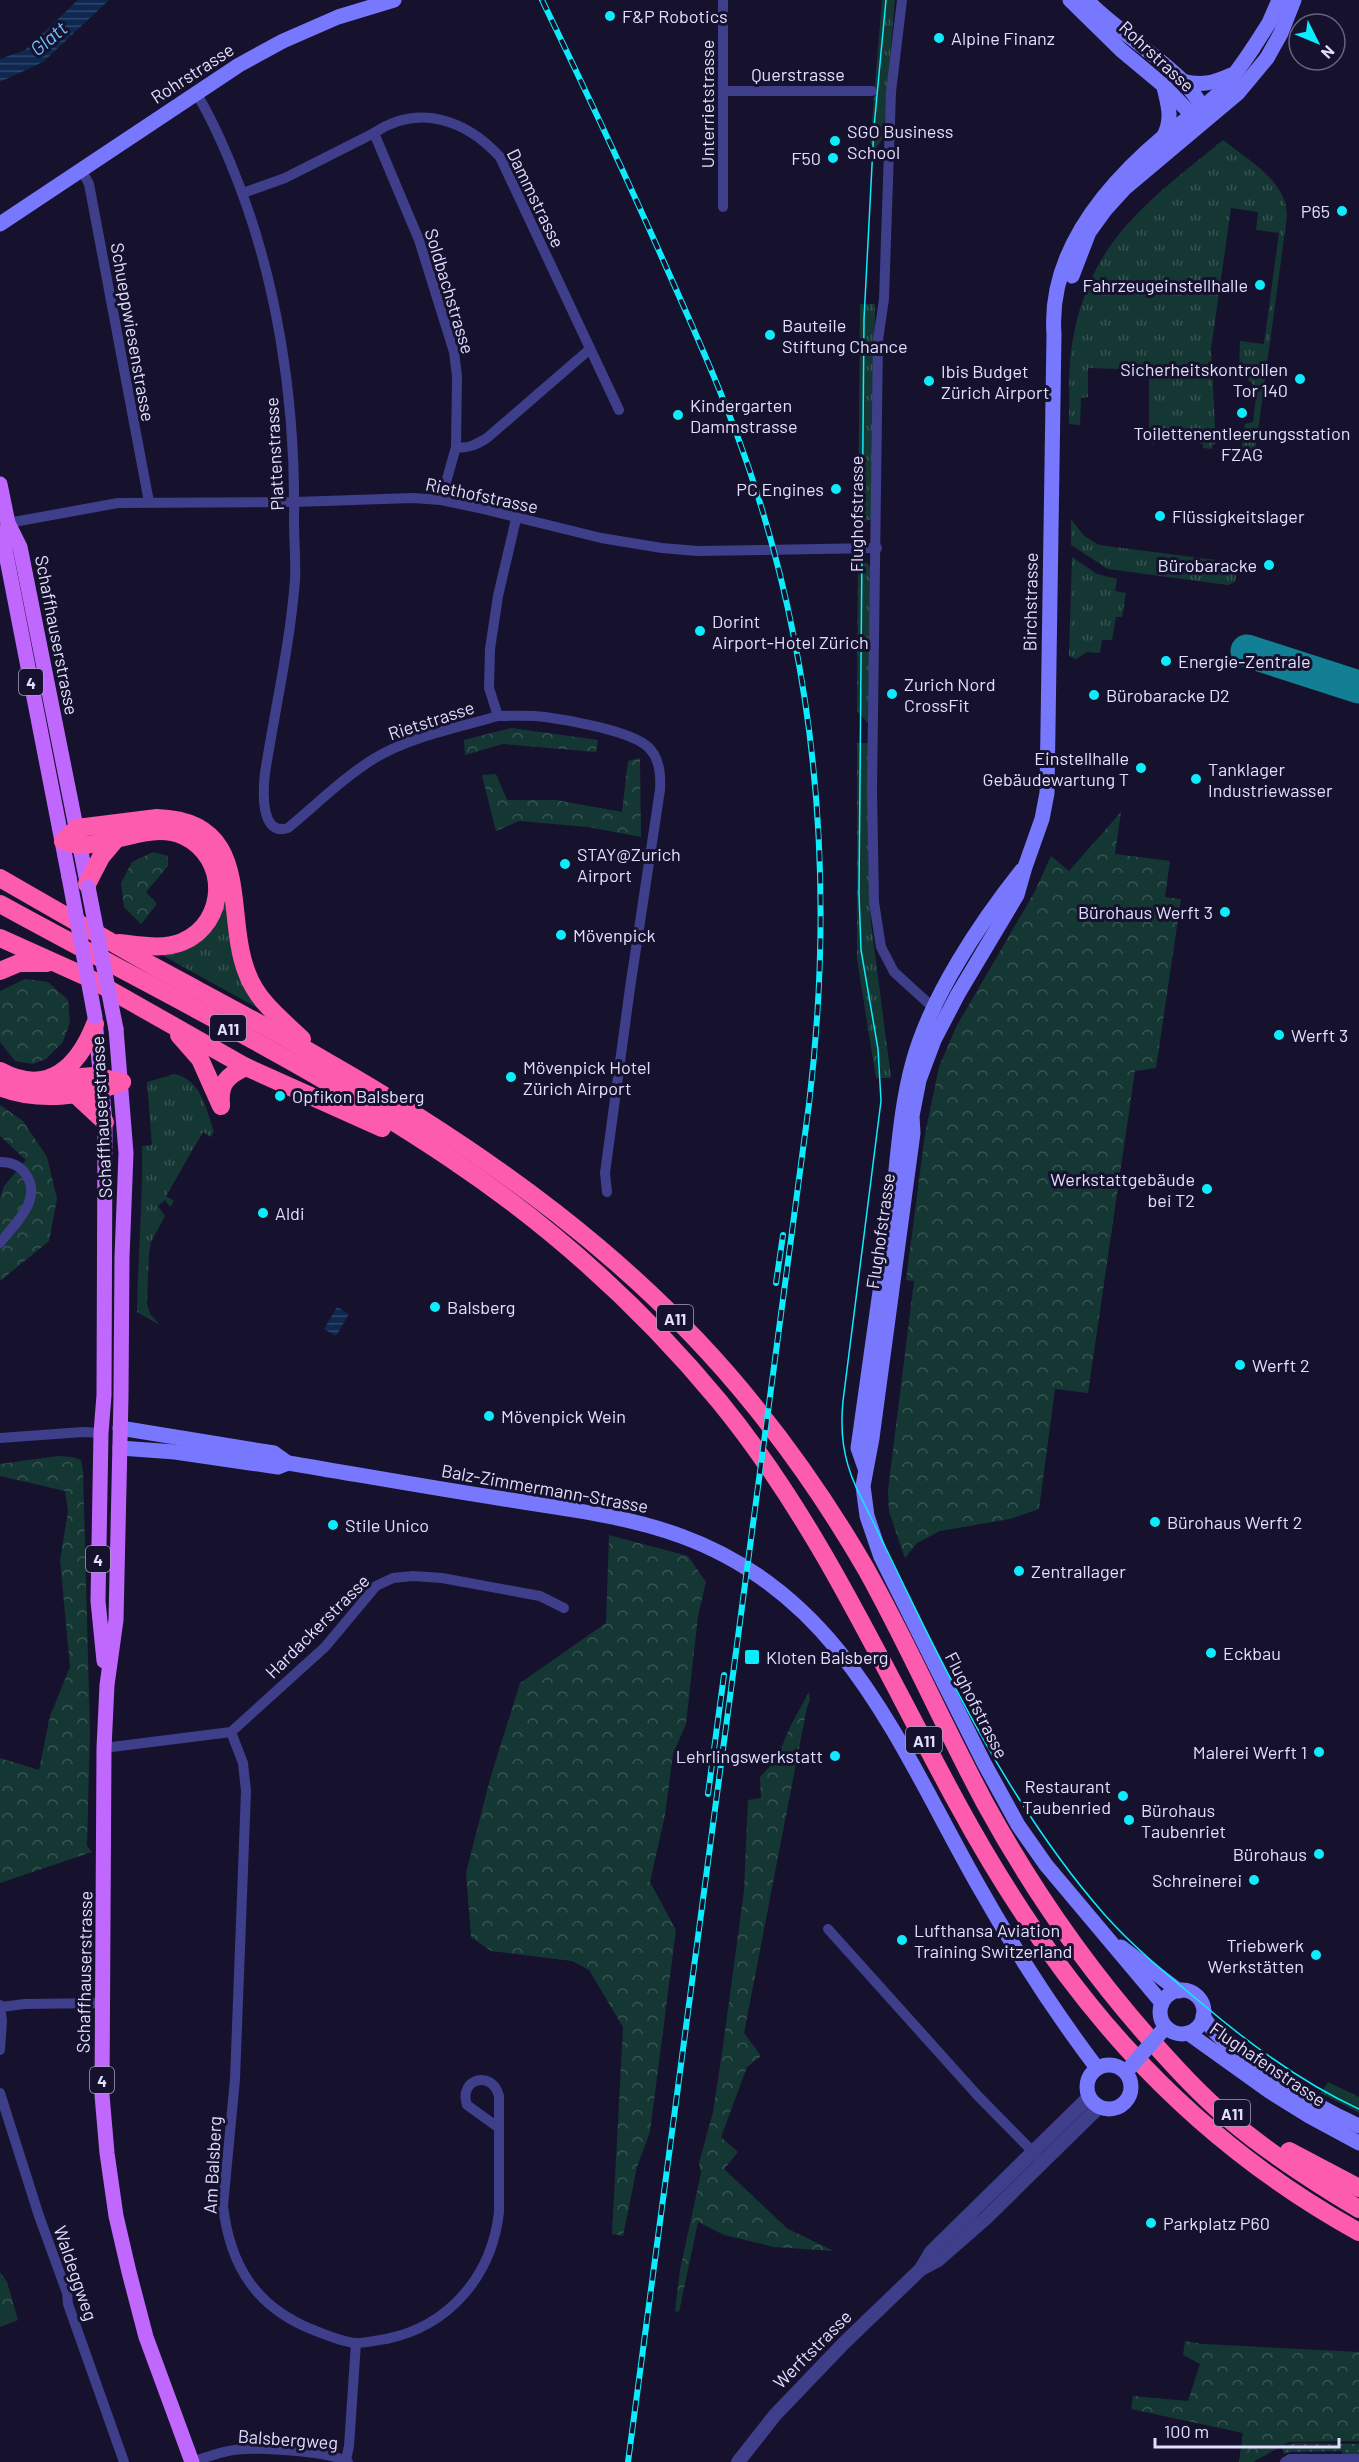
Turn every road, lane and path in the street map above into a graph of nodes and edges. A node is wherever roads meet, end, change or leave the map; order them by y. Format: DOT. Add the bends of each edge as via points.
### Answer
graph roads {
  1 [pos="394,0"];
  2 [pos="723,0"];
  3 [pos="902,0"];
  4 [pos="1070,0"];
  5 [pos="1087,0"];
  6 [pos="1279,0"];
  7 [pos="1294,0"];
  8 [pos="1234,73"];
  9 [pos="1182,81"];
  10 [pos="1164,85"];
  11 [pos="724,91"];
  12 [pos="872,91"];
  13 [pos="196,93"];
  14 [pos="1197,111"];
  15 [pos="1207,121"];
  16 [pos="374,133"];
  17 [pos="1164,136"];
  18 [pos="81,169"];
  19 [pos="243,193"];
  20 [pos="24,206"];
  21 [pos="723,207"];
  22 [pos="0,215"];
  23 [pos="0,224"];
  24 [pos="1054,334"];
  25 [pos="590,349"];
  26 [pos="619,410"];
  27 [pos="456,447"];
  28 [pos="0,484"];
  29 [pos="441,500"];
  30 [pos="149,502"];
  31 [pos="295,502"];
  32 [pos="516,519"];
  33 [pos="8,523"];
  34 [pos="877,548"];
  35 [pos="498,716"];
  36 [pos="272,826"];
  37 [pos="73,838"];
  38 [pos="117,838"];
  39 [pos="0,878"];
  40 [pos="88,885"];
  41 [pos="0,904"];
  42 [pos="0,938"];
  43 [pos="111,942"];
  44 [pos="57,964"];
  45 [pos="0,971"];
  46 [pos="939,1012"];
  47 [pos="163,1019"];
  48 [pos="95,1021"];
  49 [pos="326,1060"];
  50 [pos="246,1067"];
  51 [pos="0,1071"];
  52 [pos="50,1079"];
  53 [pos="122,1082"];
  54 [pos="103,1083"];
  55 [pos="0,1087"];
  56 [pos="76,1095"];
  57 [pos="105,1122"];
  58 [pos="451,1160"];
  59 [pos="0,1162"];
  60 [pos="606,1192"];
  61 [pos="0,1243"];
  62 [pos="120,1428"];
  63 [pos="101,1433"];
  64 [pos="0,1438"];
  65 [pos="120,1448"];
  66 [pos="288,1463"];
  67 [pos="564,1608"];
  68 [pos="106,1685"];
  69 [pos="231,1732"];
  70 [pos="104,1748"];
  71 [pos="828,1929"];
  72 [pos="1106,1936"];
  73 [pos="1179,1991"];
  74 [pos="103,2003"];
  75 [pos="1162,2003"];
  76 [pos="0,2006"];
  77 [pos="1126,2011"];
  78 [pos="1203,2016"];
  79 [pos="1164,2029"];
  80 [pos="1188,2033"];
  81 [pos="0,2050"];
  82 [pos="1097,2068"];
  83 [pos="1126,2072"];
  84 [pos="0,2094"];
  85 [pos="1094,2102"];
  86 [pos="1359,2126"];
  87 [pos="499,2128"];
  88 [pos="1359,2143"];
  89 [pos="1039,2158"];
  90 [pos="1359,2188"];
  91 [pos="1359,2209"];
  92 [pos="1359,2232"];
  93 [pos="356,2343"];
  94 [pos="1359,2459"];
  95 [pos="347,2461"];
  96 [pos="124,2462"];
  97 [pos="192,2462"];
  98 [pos="738,2462"];
  99 [pos="1285,2462"];
  1 -- 13 [label="main road, Rohrstrasse" via="283,40"];
  2 -- 11 [label="street, Unterrietstrasse"];
  3 -- 34 [label="street, Flughofstrasse" via="891,92 884,299 878,340"];
  4 -- 10 [label="main road, Rohrstrasse"];
  5 -- 9 [label="main road, Rohrstrasse"];
  6 -- 8 [label="main road, Birchstrasse, bridge" via="1269,23"];
  7 -- 15 [label="main road, Birchstrasse, bridge" via="1267,58 1238,93"];
  8 -- 9 [label="main road" via="1211,84"];
  8 -- 14 [label="main road, Birchstrasse" via="1220,92"];
  9 -- 14 [label="main road, Rohrstrasse"];
  10 -- 14 [label="main road, Rohrstrasse"];
  10 -- 17 [label="main road" via="1170,115"];
  11 -- 12 [label="street, Querstrasse"];
  11 -- 21 [label="street, Unterrietstrasse"];
  13 -- 18 [label="main road, Rohrstrasse"];
  13 -- 19 [label="street, Plattenstrasse" via="209,113"];
  14 -- 15 [label="main road"];
  14 -- 17 [label="main road, Birchstrasse"];
  15 -- 24 [label="main road, Birchstrasse" via="1125,188 1089,232"];
  16 -- 19 [label="street, Dammstrasse" via="285,178"];
  16 -- 25 [label="street, Dammstrasse" via="387,124 425,118 456,124 488,144 500,157"];
  16 -- 27 [label="street, Soldbachstrasse" via="419,240 454,352 458,376"];
  17 -- 24 [label="main road, Birchstrasse" via="1109,188 1074,240 1054,305"];
  18 -- 20 [label="main road, Rohrstrasse"];
  18 -- 30 [label="street, Schueppwiesenstrasse" via="89,184"];
  19 -- 31 [label="street, Plattenstrasse" via="274,306 285,371"];
  20 -- 22 [label="main road, Rohrstrasse"];
  20 -- 23 [label="main road, Rohrstrasse"];
  24 -- 46 [label="main road, Birchstrasse" via="1047,793 1036,840 1024,867 1003,892"];
  25 -- 26 [label="street, Dammstrasse"];
  25 -- 27 [label="street" via="487,438 475,445"];
  27 -- 29 [label="street, Soldbachstrasse"];
  28 -- 33 [label="main road, Schaffhauserstrasse / 4"];
  29 -- 31 [label="street, Riethofstrasse"];
  29 -- 32 [label="street, Riethofstrasse"];
  30 -- 31 [label="street, Riethofstrasse"];
  30 -- 33 [label="street, Riethofstrasse" via="114,503"];
  31 -- 36 [label="street, Plattenstrasse" via="295,579 265,776 264,808"];
  32 -- 34 [label="street, Riethofstrasse" via="670,549"];
  32 -- 35 [label="street, Rietstrasse" via="490,649 489,688"];
  33 -- 37 [label="main road, Schaffhauserstrasse / 4" via="5,549"];
  34 -- 46 [label="street, Flughofstrasse" via="873,769 878,933 881,947 900,980"];
  35 -- 36 [label="street, Rietstrasse" via="395,748 355,772 288,828"];
  35 -- 60 [label="street" via="543,717 637,740 656,757 661,774 605,1173"];
  37 -- 38 [label="highway"];
  37 -- 40 [label="main road, Schaffhauserstrasse / 4"];
  37 -- 48 [label="main road, Schaffhauserstrasse / 4, bridge" via="69,877"];
  37 -- 49 [label="highway" via="146,819 169,818 190,824 210,838 223,853 231,874 240,947 250,982 274,1014"];
  38 -- 40 [label="highway" via="97,863"];
  38 -- 43 [label="highway" via="160,831 188,838 210,859 218,889 210,918 185,941 166,946"];
  39 -- 43 [label="highway, A11"];
  40 -- 53 [label="main road, Schaffhauserstrasse / 4, bridge" via="116,1029"];
  41 -- 58 [label="highway, A11" via="296,1066"];
  42 -- 44 [label="highway"];
  43 -- 49 [label="highway, A11"];
  44 -- 45 [label="highway" via="27,962"];
  44 -- 47 [label="highway"];
  46 -- 72 [label="main road, Flughofstrasse" via="912,1116 913,1133 865,1467 867,1516 881,1557 1018,1825 1077,1906"];
  47 -- 50 [label="highway"];
  47 -- 50 [label="highway" via="200,1059 221,1106 219,1092 223,1083 231,1073"];
  48 -- 52 [label="highway" via="87,1045 75,1061"];
  48 -- 54 [label="main road, Schaffhauserstrasse / 4"];
  49 -- 77 [label="highway, A11" via="454,1139 549,1207 642,1285 735,1382 830,1509 1007,1842 1068,1939"];
  50 -- 58 [label="highway"];
  51 -- 52 [label="highway" via="24,1080"];
  52 -- 54 [label="highway"];
  53 -- 54 [label="highway"];
  53 -- 62 [label="main road, Schaffhauserstrasse / 4" via="126,1153"];
  54 -- 56 [label="highway"];
  54 -- 57 [label="main road, Schaffhauserstrasse / 4"];
  55 -- 56 [label="highway" via="20,1094"];
  56 -- 57 [label="highway"];
  57 -- 63 [label="main road, Schaffhauserstrasse / 4"];
  58 -- 92 [label="highway, A11" via="517,1207 620,1294 685,1361 745,1434 830,1563 1005,1886 1048,1953 1114,2037 1210,2130 1280,2182"];
  59 -- 61 [label="street" via="21,1169 32,1186 32,1199"];
  62 -- 63 [label="main road"];
  62 -- 65 [label="main road, Schaffhauserstrasse / 4"];
  62 -- 66 [label="main road, Balz-Zimmermann-Strasse" via="274,1453"];
  63 -- 64 [label="street"];
  63 -- 65 [label="main road"];
  63 -- 68 [label="main road, Schaffhauserstrasse / 4" via="98,1602"];
  65 -- 66 [label="main road, Balz-Zimmermann-Strasse" via="278,1467"];
  65 -- 68 [label="main road, Schaffhauserstrasse / 4" via="116,1620"];
  66 -- 82 [label="main road, Balz-Zimmermann-Strasse" via="636,1522 682,1536 728,1557 780,1592 808,1615 854,1668 1035,1981"];
  67 -- 69 [label="street, Hardackerstrasse" via="540,1596 442,1578 393,1578 376,1586 325,1647"];
  68 -- 70 [label="main road, Schaffhauserstrasse / 4"];
  69 -- 70 [label="street"];
  69 -- 93 [label="street, Am Balsberg" via="243,1763 246,1791 235,2079 223,2189 225,2226 240,2269 271,2306 300,2325"];
  70 -- 74 [label="main road, Schaffhauserstrasse / 4"];
  71 -- 89 [label="street"];
  72 -- 73 [label="main road, Flughofstrasse"];
  72 -- 75 [label="main road, Flughofstrasse"];
  73 -- 75 [label="main road"];
  73 -- 78 [label="main road" via="1196,1996"];
  74 -- 76 [label="street"];
  74 -- 97 [label="main road, Schaffhauserstrasse / 4" via="102,2095 116,2216 146,2337"];
  75 -- 79 [label="main road"];
  76 -- 81 [label="street"];
  77 -- 90 [label="highway, A11" via="1182,2070 1244,2122"];
  77 -- 91 [label="highway" via="1178,2070 1231,2121"];
  78 -- 80 [label="main road" via="1198,2027"];
  78 -- 86 [label="main road, Flughafenstrasse" via="1219,2036 1249,2060 1317,2106"];
  79 -- 80 [label="main road"];
  79 -- 83 [label="main road, bridge"];
  80 -- 88 [label="main road, Flughafenstrasse" via="1269,2091"];
  82 -- 83 [label="main road" via="1116,2066"];
  82 -- 85 [label="main road" via="1089,2078 1087,2091"];
  83 -- 85 [label="main road" via="1131,2086 1126,2100 1114,2109"];
  84 -- 96 [label="street, Waldeggweg"];
  85 -- 89 [label="street, Werftstrasse"];
  87 -- 87 [label="street, Am Balsberg" via="498,2091 486,2080 475,2081 467,2088 467,2105"];
  87 -- 93 [label="street, Am Balsberg" via="498,2223 489,2256 473,2284 444,2314 422,2327 398,2336"];
  89 -- 98 [label="street, Werftstrasse" via="985,2219 938,2260 921,2269 845,2342 781,2408"];
  93 -- 95 [label="street, Balsbergweg"];
  94 -- 99 [label="street"];
  95 -- 97 [label="street, Balsbergweg" via="327,2455 246,2449 219,2452"];
}
